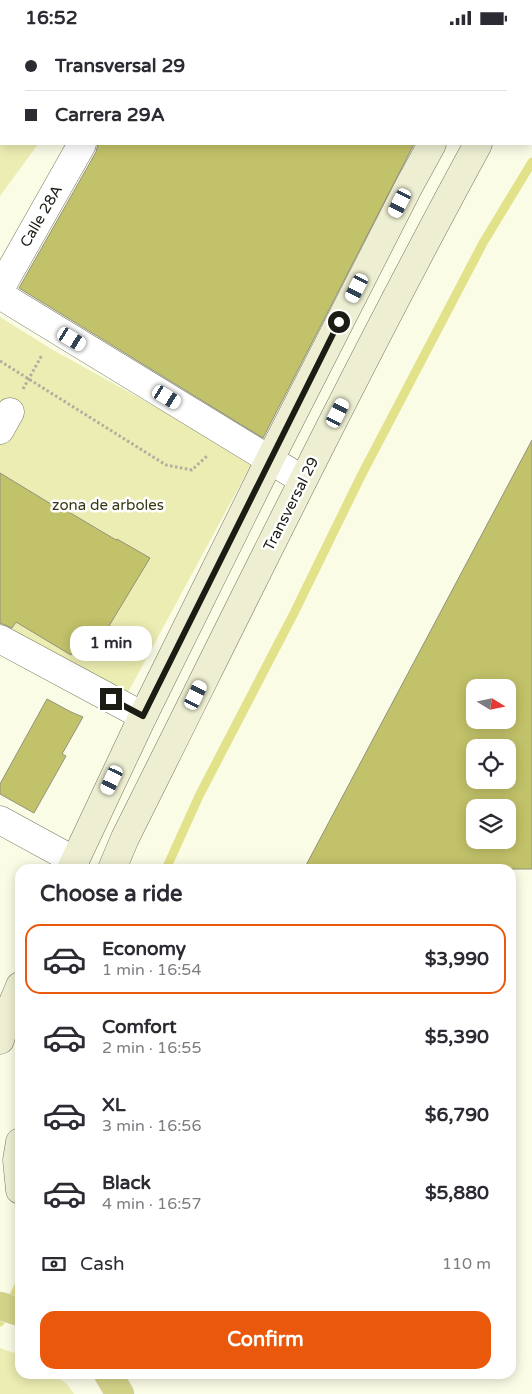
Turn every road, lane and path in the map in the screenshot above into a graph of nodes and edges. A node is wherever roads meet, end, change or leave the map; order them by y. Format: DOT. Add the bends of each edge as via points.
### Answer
graph roads {
  1 [pos="81,145"];
  2 [pos="431,145"];
  3 [pos="477,145"];
  4 [pos="0,289"];
  5 [pos="0,295"];
  6 [pos="56,330"];
  7 [pos="0,361"];
  8 [pos="29,379"];
  9 [pos="5,421"];
  10 [pos="230,435"];
  11 [pos="270,459"];
  12 [pos="303,481"];
  13 [pos="0,639"];
  14 [pos="143,716"];
  15 [pos="0,820"];
  16 [pos="71,864"];
  17 [pos="73,864"];
  18 [pos="114,864"];
  19 [pos="15,997"];
  20 [pos="1,1027"];
  21 [pos="0,1305"];
  22 [pos="15,1310"];
  23 [pos="111,1379"];
  24 [pos="120,1394"];
  1 -- 4 [label="street, Calle 28A"];
  2 -- 11 [label="main road"];
  3 -- 12 [label="main road, Transversal 29"];
  5 -- 6 [label="street"];
  6 -- 8 [label="path"];
  6 -- 10 [label="street"];
  7 -- 8 [label="path"];
  8 -- 9 [label="path"];
  8 -- 10 [label="path" via="166,465 192,470"];
  10 -- 11 [label="street"];
  11 -- 12 [label="street"];
  11 -- 14 [label="main road"];
  12 -- 18 [label="main road, Transversal 29"];
  13 -- 14 [label="street"];
  14 -- 17 [label="main road"];
  15 -- 16 [label="street"];
  19 -- 20 [label="main road"];
  21 -- 22 [label="highway"];
  23 -- 24 [label="highway"];
}
